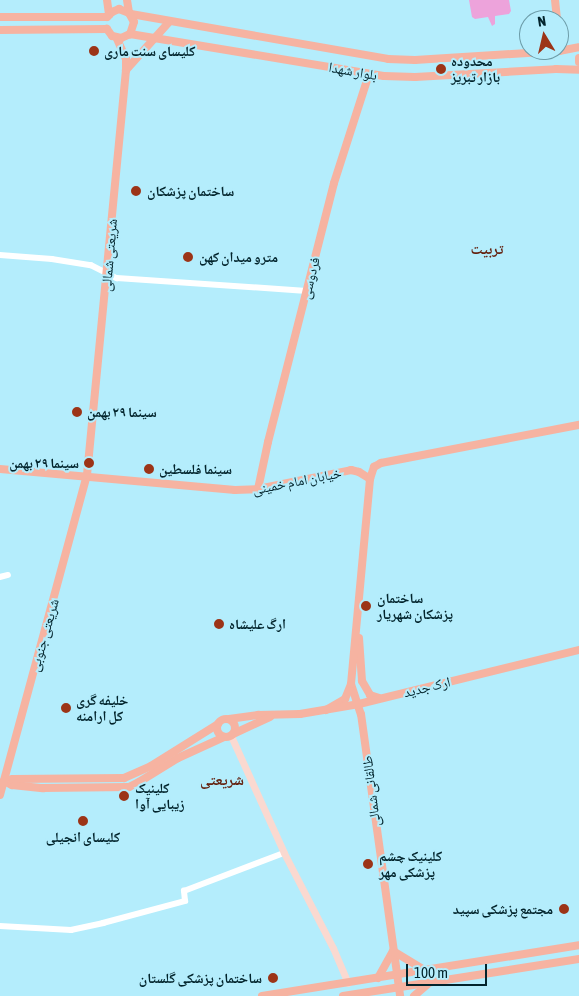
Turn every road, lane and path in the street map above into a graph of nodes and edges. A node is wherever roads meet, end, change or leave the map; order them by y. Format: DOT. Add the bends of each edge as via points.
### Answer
graph roads {
  1 [pos="107,0"];
  2 [pos="127,0"];
  3 [pos="130,13"];
  4 [pos="108,16"];
  5 [pos="0,17"];
  6 [pos="169,22"];
  7 [pos="0,30"];
  8 [pos="130,34"];
  9 [pos="116,37"];
  10 [pos="156,38"];
  11 [pos="519,52"];
  12 [pos="126,70"];
  13 [pos="579,70"];
  14 [pos="369,74"];
  15 [pos="0,255"];
  16 [pos="107,273"];
  17 [pos="307,291"];
  18 [pos="579,425"];
  19 [pos="0,469"];
  20 [pos="88,475"];
  21 [pos="370,479"];
  22 [pos="259,486"];
  23 [pos="8,575"];
  24 [pos="0,577"];
  25 [pos="357,616"];
  26 [pos="579,650"];
  27 [pos="351,684"];
  28 [pos="381,698"];
  29 [pos="359,704"];
  30 [pos="326,710"];
  31 [pos="274,715"];
  32 [pos="229,719"];
  33 [pos="218,724"];
  34 [pos="230,736"];
  35 [pos="43,778"];
  36 [pos="2,781"];
  37 [pos="43,788"];
  38 [pos="0,795"];
  39 [pos="284,853"];
  40 [pos="0,926"];
  41 [pos="579,945"];
  42 [pos="393,951"];
  43 [pos="579,959"];
  44 [pos="425,970"];
  45 [pos="397,975"];
  46 [pos="378,978"];
  47 [pos="430,982"];
  48 [pos="348,983"];
  49 [pos="400,992"];
  50 [pos="381,993"];
  51 [pos="262,996"];
  52 [pos="343,996"];
  53 [pos="414,996"];
  1 -- 4 [label="main road"];
  2 -- 3 [label="main road"];
  3 -- 4 [label="main road, بلوار شهدا" via="119,9"];
  3 -- 6 [label="main road, بلوار شهدا"];
  3 -- 8 [label="main road" via="134,22"];
  4 -- 5 [label="main road"];
  6 -- 10 [label="main road"];
  6 -- 11 [label="main road, بلوار شهدا" via="388,59"];
  7 -- 9 [label="main road" via="107,29"];
  8 -- 9 [label="main road"];
  8 -- 10 [label="main road, بلوار شهدا"];
  9 -- 12 [label="main road, شریعتی شمالی" via="126,59"];
  10 -- 12 [label="main road"];
  10 -- 14 [label="main road, بلوار شهدا"];
  12 -- 16 [label="main road, شریعتی شمالی"];
  13 -- 14 [label="main road, بلوار شهدا" via="415,77"];
  14 -- 17 [label="main road, فردوسی" via="334,183"];
  15 -- 16 [label="street" via="91,265"];
  16 -- 17 [label="street" via="117,278"];
  16 -- 20 [label="main road, شریعتی شمالی"];
  17 -- 22 [label="main road, فردوسی"];
  18 -- 21 [label="main road" via="381,463 374,467"];
  19 -- 20 [label="main road, خیابان امام خمینی"];
  20 -- 22 [label="main road, خیابان امام خمینی" via="235,490"];
  20 -- 36 [label="main road, شریعتی جنوبی"];
  21 -- 22 [label="main road, خیابان امام خمینی" via="351,470"];
  21 -- 25 [label="main road"];
  23 -- 24 [label="street"];
  25 -- 27 [label="main road"];
  25 -- 28 [label="main road" via="362,680 370,695"];
  26 -- 28 [label="main road, ارک جدید"];
  27 -- 29 [label="main road, طالقانی شمالی"];
  27 -- 30 [label="main road" via="344,699"];
  28 -- 29 [label="main road, ارک جدید"];
  29 -- 30 [label="main road, ارک جدید"];
  29 -- 42 [label="main road, طالقانی شمالی"];
  30 -- 31 [label="main road, ارک جدید"];
  31 -- 32 [label="main road, ارک جدید"];
  31 -- 34 [label="main road"];
  32 -- 33 [label="main road"];
  32 -- 34 [label="main road" via="236,726"];
  33 -- 34 [label="main road" via="218,732"];
  33 -- 35 [label="main road" via="151,766 124,778"];
  34 -- 37 [label="main road" via="178,758 129,787"];
  34 -- 39 [label="main road"];
  35 -- 36 [label="main road"];
  35 -- 37 [label="main road"];
  36 -- 37 [label="main road"];
  36 -- 38 [label="main road, شریعتی جنوبی"];
  39 -- 40 [label="street" via="184,891 185,901 103,923 71,930"];
  39 -- 48 [label="main road"];
  41 -- 44 [label="main road"];
  42 -- 44 [label="main road"];
  42 -- 45 [label="main road, طالقانی شمالی"];
  42 -- 46 [label="main road"];
  43 -- 47 [label="main road"];
  44 -- 45 [label="main road"];
  45 -- 46 [label="main road"];
  45 -- 49 [label="main road, طالقانی شمالی"];
  46 -- 48 [label="main road"];
  47 -- 49 [label="main road"];
  47 -- 53 [label="main road"];
  48 -- 51 [label="main road"];
  49 -- 50 [label="main road"];
  50 -- 52 [label="main road"];
}
